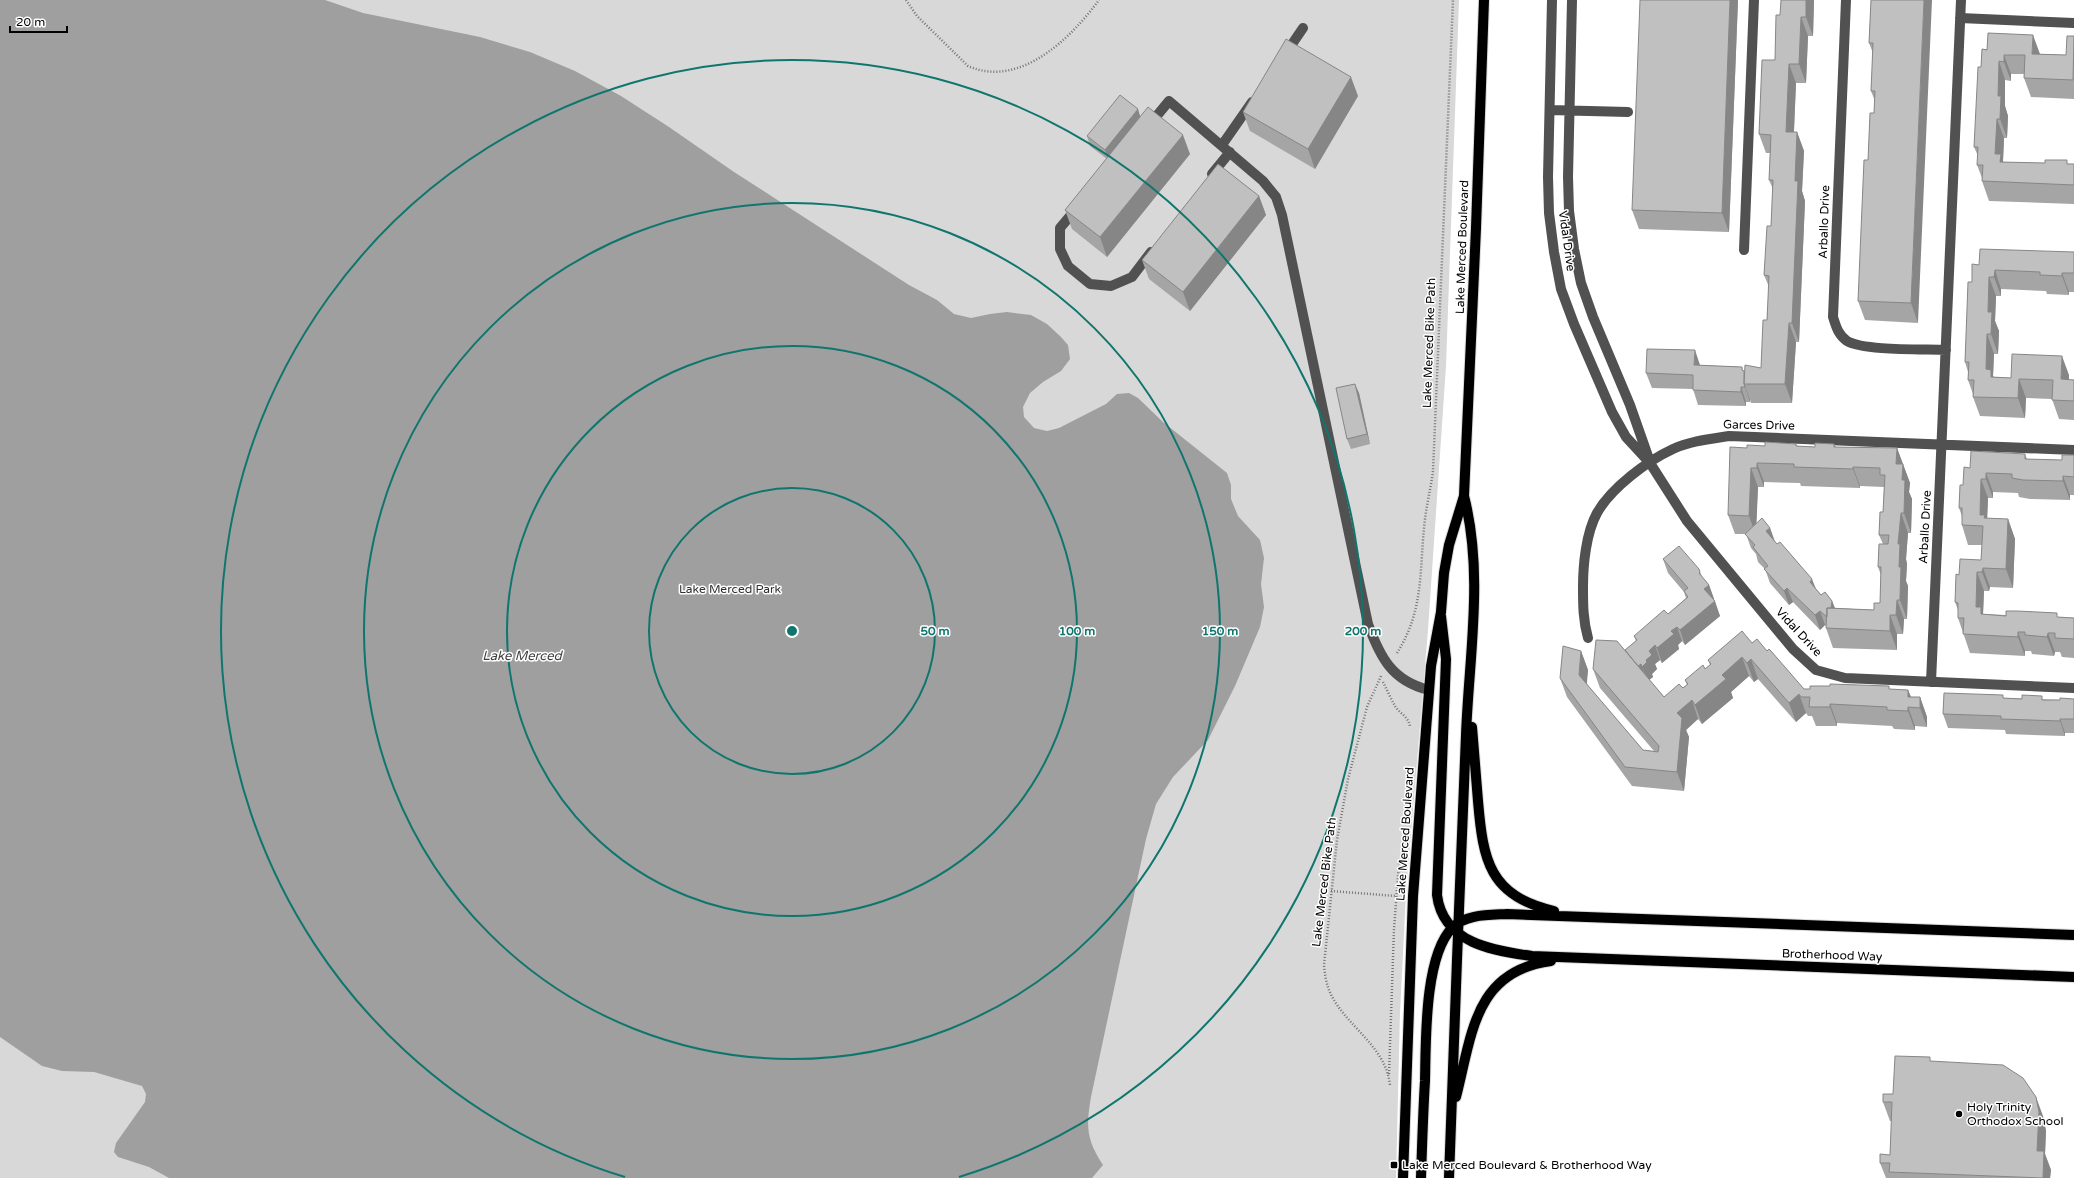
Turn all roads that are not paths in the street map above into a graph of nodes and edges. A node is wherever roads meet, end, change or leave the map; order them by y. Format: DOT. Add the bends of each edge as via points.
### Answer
graph roads {
  1 [pos="1484,0"];
  2 [pos="1552,0"];
  3 [pos="1572,0"];
  4 [pos="1754,0"];
  5 [pos="1846,0"];
  6 [pos="1961,0"];
  7 [pos="1960,18"];
  8 [pos="2074,23"];
  9 [pos="1303,28"];
  10 [pos="1281,60"];
  11 [pos="1258,93"];
  12 [pos="1550,110"];
  13 [pos="1570,110"];
  14 [pos="1628,112"];
  15 [pos="1143,131"];
  16 [pos="1226,148"];
  17 [pos="1205,183"];
  18 [pos="1080,204"];
  19 [pos="1156,245"];
  20 [pos="1744,250"];
  21 [pos="1946,350"];
  22 [pos="1942,444"];
  23 [pos="2074,450"];
  24 [pos="1650,463"];
  25 [pos="1464,496"];
  26 [pos="1441,612"];
  27 [pos="1588,638"];
  28 [pos="1931,682"];
  29 [pos="1468,685"];
  30 [pos="2074,688"];
  31 [pos="1429,690"];
  32 [pos="1590,916"];
  33 [pos="1456,928"];
  34 [pos="2074,935"];
  35 [pos="1589,958"];
  36 [pos="2074,977"];
  37 [pos="1451,1117"];
  38 [pos="1403,1178"];
  39 [pos="1421,1178"];
  40 [pos="1448,1178"];
  1 -- 25 [label="main road, Lake Merced Boulevard"];
  2 -- 12 [label="street, Vidal Drive"];
  3 -- 13 [label="street, Vidal Drive"];
  4 -- 20 [label="street"];
  5 -- 21 [label="street, Arballo Drive" via="1833,317 1837,331 1846,341 1860,346"];
  6 -- 7 [label="street, Arballo Drive"];
  7 -- 8 [label="street"];
  7 -- 21 [label="street, Arballo Drive"];
  9 -- 10 [label="street"];
  11 -- 16 [label="street"];
  12 -- 13 [label="street"];
  12 -- 24 [label="street, Vidal Drive" via="1549,213 1561,289 1612,412 1626,436"];
  13 -- 14 [label="street"];
  13 -- 24 [label="street, Vidal Drive" via="1569,211 1581,283 1592,317 1630,405"];
  15 -- 16 [label="street" via="1169,101"];
  16 -- 17 [label="street"];
  16 -- 31 [label="street" via="1271,189 1279,206 1368,624 1380,653 1397,676 1407,683"];
  18 -- 19 [label="street" via="1060,228 1060,249 1068,266 1090,284 1111,286 1132,277"];
  21 -- 22 [label="street, Arballo Drive"];
  22 -- 23 [label="street, Garces Drive"];
  22 -- 24 [label="street, Garces Drive" via="1729,436 1700,440 1673,449"];
  22 -- 28 [label="street, Arballo Drive"];
  24 -- 27 [label="street, Garces Drive" via="1618,487 1597,513 1587,543 1583,572 1583,619"];
  24 -- 28 [label="street, Vidal Drive" via="1687,521 1793,649 1816,670 1845,678"];
  25 -- 26 [label="main road, Lake Merced Boulevard" via="1449,545"];
  25 -- 29 [label="main road, Lake Merced Boulevard" via="1470,522 1475,575"];
  26 -- 31 [label="main road, Lake Merced Boulevard" via="1433,650"];
  26 -- 33 [label="main road" via="1446,659 1437,891 1442,914"];
  28 -- 30 [label="street, Vidal Drive"];
  29 -- 32 [label="main road" via="1482,840 1488,862 1500,881 1519,898 1546,909"];
  29 -- 33 [label="main road, Lake Merced Boulevard"];
  31 -- 38 [label="main road, Lake Merced Boulevard" via="1413,896"];
  32 -- 33 [label="main road" via="1507,914 1476,917"];
  32 -- 34 [label="main road"];
  33 -- 35 [label="main road" via="1495,949 1513,953"];
  33 -- 37 [label="main road, Lake Merced Boulevard"];
  33 -- 39 [label="main road" via="1440,951 1429,996"];
  35 -- 36 [label="main road, Brotherhood Way"];
  35 -- 37 [label="main road" via="1530,965 1504,979 1494,988 1479,1011"];
  37 -- 40 [label="main road, Lake Merced Boulevard"];
}
